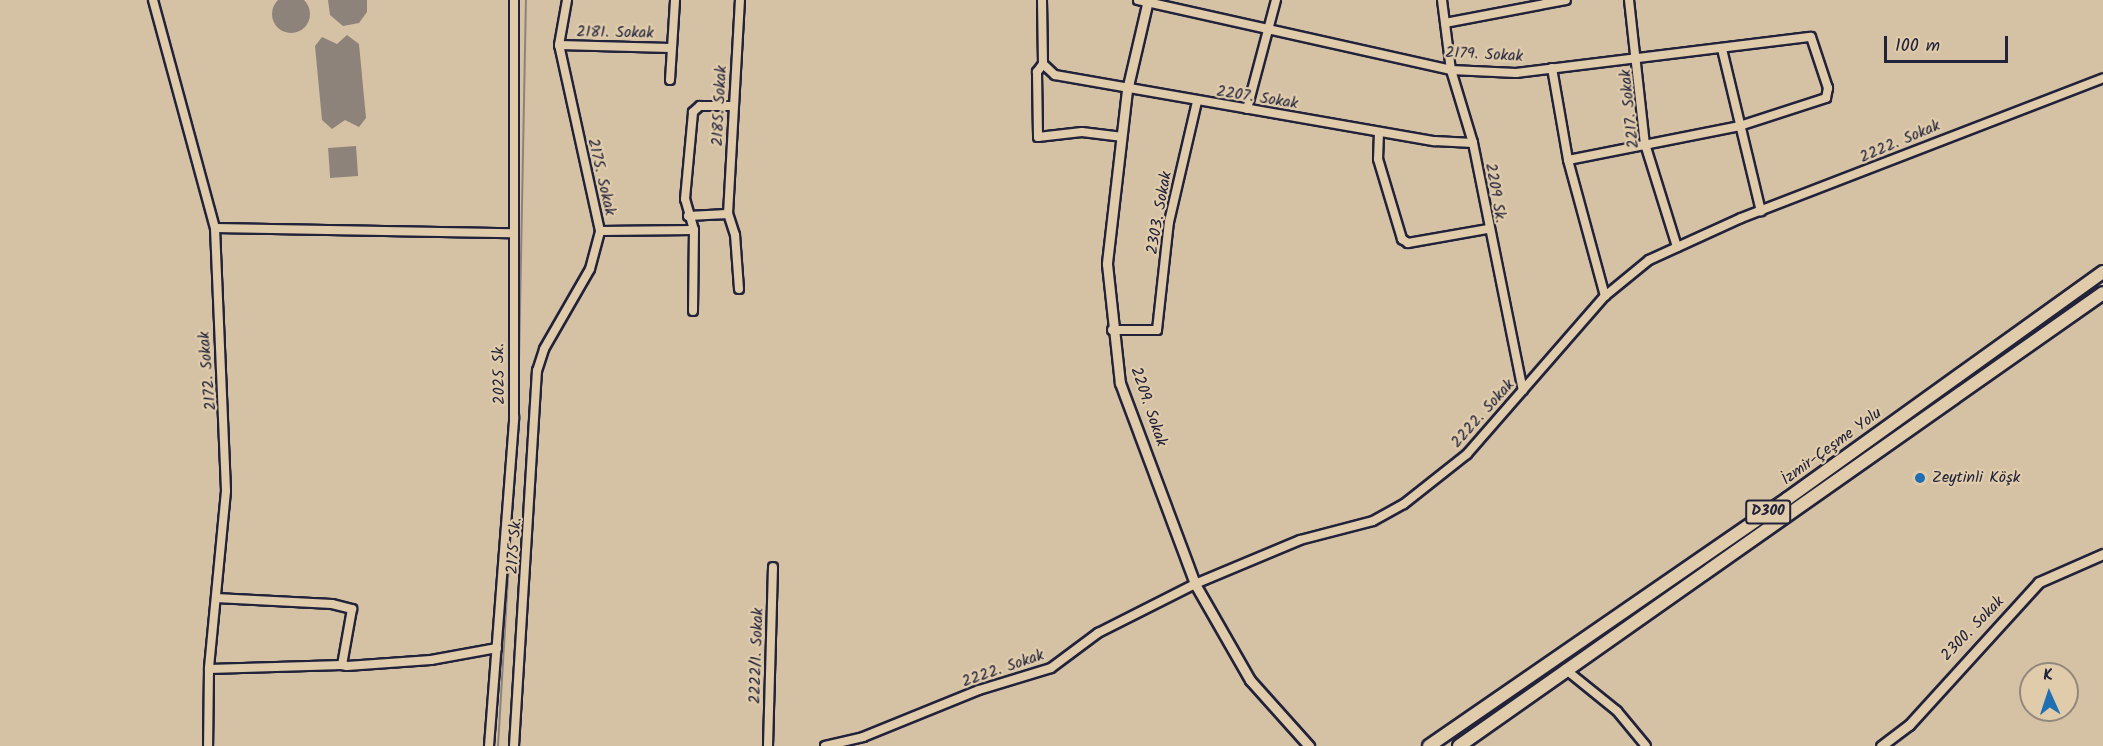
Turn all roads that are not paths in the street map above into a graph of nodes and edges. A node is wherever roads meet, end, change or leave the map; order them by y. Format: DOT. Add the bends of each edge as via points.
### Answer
graph roads {
  1 [pos="153,0"];
  2 [pos="514,0"];
  3 [pos="567,0"];
  4 [pos="675,0"];
  5 [pos="740,0"];
  6 [pos="1042,0"];
  7 [pos="1137,0"];
  8 [pos="1276,0"];
  9 [pos="1442,0"];
  10 [pos="1523,0"];
  11 [pos="1566,0"];
  12 [pos="1629,0"];
  13 [pos="1148,1"];
  14 [pos="1524,9"];
  15 [pos="1445,23"];
  16 [pos="1269,27"];
  17 [pos="559,45"];
  18 [pos="670,48"];
  19 [pos="1722,49"];
  20 [pos="1638,58"];
  21 [pos="1044,64"];
  22 [pos="1552,68"];
  23 [pos="1451,70"];
  24 [pos="2103,78"];
  25 [pos="670,80"];
  26 [pos="1127,90"];
  27 [pos="1197,102"];
  28 [pos="733,106"];
  29 [pos="1248,110"];
  30 [pos="1740,126"];
  31 [pos="1379,132"];
  32 [pos="1121,137"];
  33 [pos="1473,142"];
  34 [pos="1645,144"];
  35 [pos="1569,160"];
  36 [pos="1761,211"];
  37 [pos="728,214"];
  38 [pos="688,216"];
  39 [pos="215,228"];
  40 [pos="1487,229"];
  41 [pos="694,230"];
  42 [pos="600,231"];
  43 [pos="511,233"];
  44 [pos="1677,248"];
  45 [pos="2103,272"];
  46 [pos="739,289"];
  47 [pos="2103,293"];
  48 [pos="1605,296"];
  49 [pos="693,311"];
  50 [pos="1112,330"];
  51 [pos="544,349"];
  52 [pos="1523,390"];
  53 [pos="2103,554"];
  54 [pos="773,567"];
  55 [pos="1195,584"];
  56 [pos="216,598"];
  57 [pos="497,648"];
  58 [pos="342,664"];
  59 [pos="1564,668"];
  60 [pos="209,669"];
  61 [pos="208,746"];
  62 [pos="489,746"];
  63 [pos="514,746"];
  64 [pos="768,746"];
  65 [pos="825,746"];
  66 [pos="1309,746"];
  67 [pos="1429,746"];
  68 [pos="1459,746"];
  69 [pos="1646,746"];
  70 [pos="1883,746"];
  1 -- 39 [label="street, 2172. Sokak"];
  2 -- 43 [label="street, 2025 Sk."];
  3 -- 17 [label="street, 2175. Sokak"];
  4 -- 18 [label="street"];
  5 -- 28 [label="street, 2185. Sokak"];
  6 -- 21 [label="street"];
  7 -- 13 [label="street, 2179. Sokak"];
  8 -- 16 [label="street"];
  9 -- 15 [label="street, 2209 Sk."];
  10 -- 14 [label="street"];
  11 -- 14 [label="street"];
  12 -- 20 [label="street, 2217. Sokak"];
  13 -- 16 [label="street, 2179. Sokak"];
  13 -- 26 [label="street, 2209. Sokak"];
  14 -- 15 [label="street"];
  15 -- 23 [label="street, 2209 Sk."];
  16 -- 23 [label="street, 2179. Sokak"];
  16 -- 29 [label="street"];
  17 -- 18 [label="street, 2181. Sokak"];
  17 -- 42 [label="street, 2175. Sokak"];
  18 -- 25 [label="street"];
  19 -- 20 [label="street, 2179. Sokak"];
  19 -- 30 [label="street"];
  19 -- 30 [label="street, 2179. Sokak" via="1811,37 1828,88 1826,98"];
  20 -- 22 [label="street, 2179. Sokak"];
  20 -- 34 [label="street, 2217. Sokak"];
  21 -- 26 [label="street, 2207. Sokak" via="1055,75"];
  21 -- 32 [label="street" via="1037,72 1038,137 1082,132"];
  22 -- 23 [label="street, 2179. Sokak"];
  22 -- 35 [label="street"];
  23 -- 33 [label="street, 2209 Sk."];
  24 -- 36 [label="street, 2222. Sokak"];
  26 -- 27 [label="street, 2207. Sokak"];
  26 -- 32 [label="street, 2209. Sokak"];
  27 -- 29 [label="street, 2207. Sokak"];
  27 -- 50 [label="street, 2303. Sokak" via="1169,222 1157,330"];
  28 -- 37 [label="street, 2185. Sokak"];
  28 -- 38 [label="street" via="700,106 693,112 685,199"];
  29 -- 31 [label="street, 2207. Sokak"];
  30 -- 34 [label="street"];
  30 -- 36 [label="street"];
  31 -- 33 [label="street, 2207. Sokak"];
  31 -- 40 [label="street" via="1378,159 1402,239 1408,243"];
  32 -- 50 [label="street, 2209. Sokak" via="1107,264"];
  33 -- 40 [label="street, 2209 Sk."];
  34 -- 35 [label="street"];
  34 -- 44 [label="street, 2217. Sokak"];
  35 -- 48 [label="street"];
  36 -- 44 [label="street, 2222. Sokak"];
  37 -- 38 [label="street"];
  37 -- 46 [label="street, 2185. Sokak" via="735,235"];
  38 -- 41 [label="street"];
  39 -- 43 [label="street"];
  39 -- 56 [label="street, 2172. Sokak" via="214,282 225,403 226,480"];
  40 -- 52 [label="street, 2209 Sk."];
  41 -- 42 [label="street"];
  41 -- 49 [label="street"];
  42 -- 51 [label="street, 2175. Sokak" via="590,270"];
  43 -- 57 [label="street, 2025 Sk." via="514,418"];
  44 -- 48 [label="street, 2222. Sokak" via="1649,260"];
  45 -- 67 [label="highway, İzmir-Çeşme Yolu / D300" via="1787,499"];
  47 -- 59 [label="highway, İzmir-Çeşme Yolu / D300"];
  48 -- 52 [label="street, 2222. Sokak"];
  50 -- 55 [label="street, 2209. Sokak" via="1120,383"];
  51 -- 63 [label="street, 2175 Sk." via="537,371"];
  52 -- 55 [label="street, 2222. Sokak" via="1467,454 1404,504 1373,520 1300,540"];
  53 -- 70 [label="street, 2300. Sokak" via="2038,582 1909,725"];
  54 -- 64 [label="street, 2222/1. Sokak"];
  55 -- 65 [label="street, 2222. Sokak" via="1098,633 1051,668 979,690 863,737"];
  55 -- 66 [label="street, 2209. Sokak" via="1250,680"];
  56 -- 58 [label="street" via="332,604 352,609"];
  56 -- 60 [label="street, 2172. Sokak"];
  57 -- 58 [label="street" via="431,660"];
  57 -- 62 [label="street, 2025 Sk."];
  58 -- 60 [label="street"];
  59 -- 68 [label="highway, İzmir-Çeşme Yolu / D300"];
  59 -- 69 [label="street" via="1617,711"];
  60 -- 61 [label="street, 2172. Sokak"];
}
